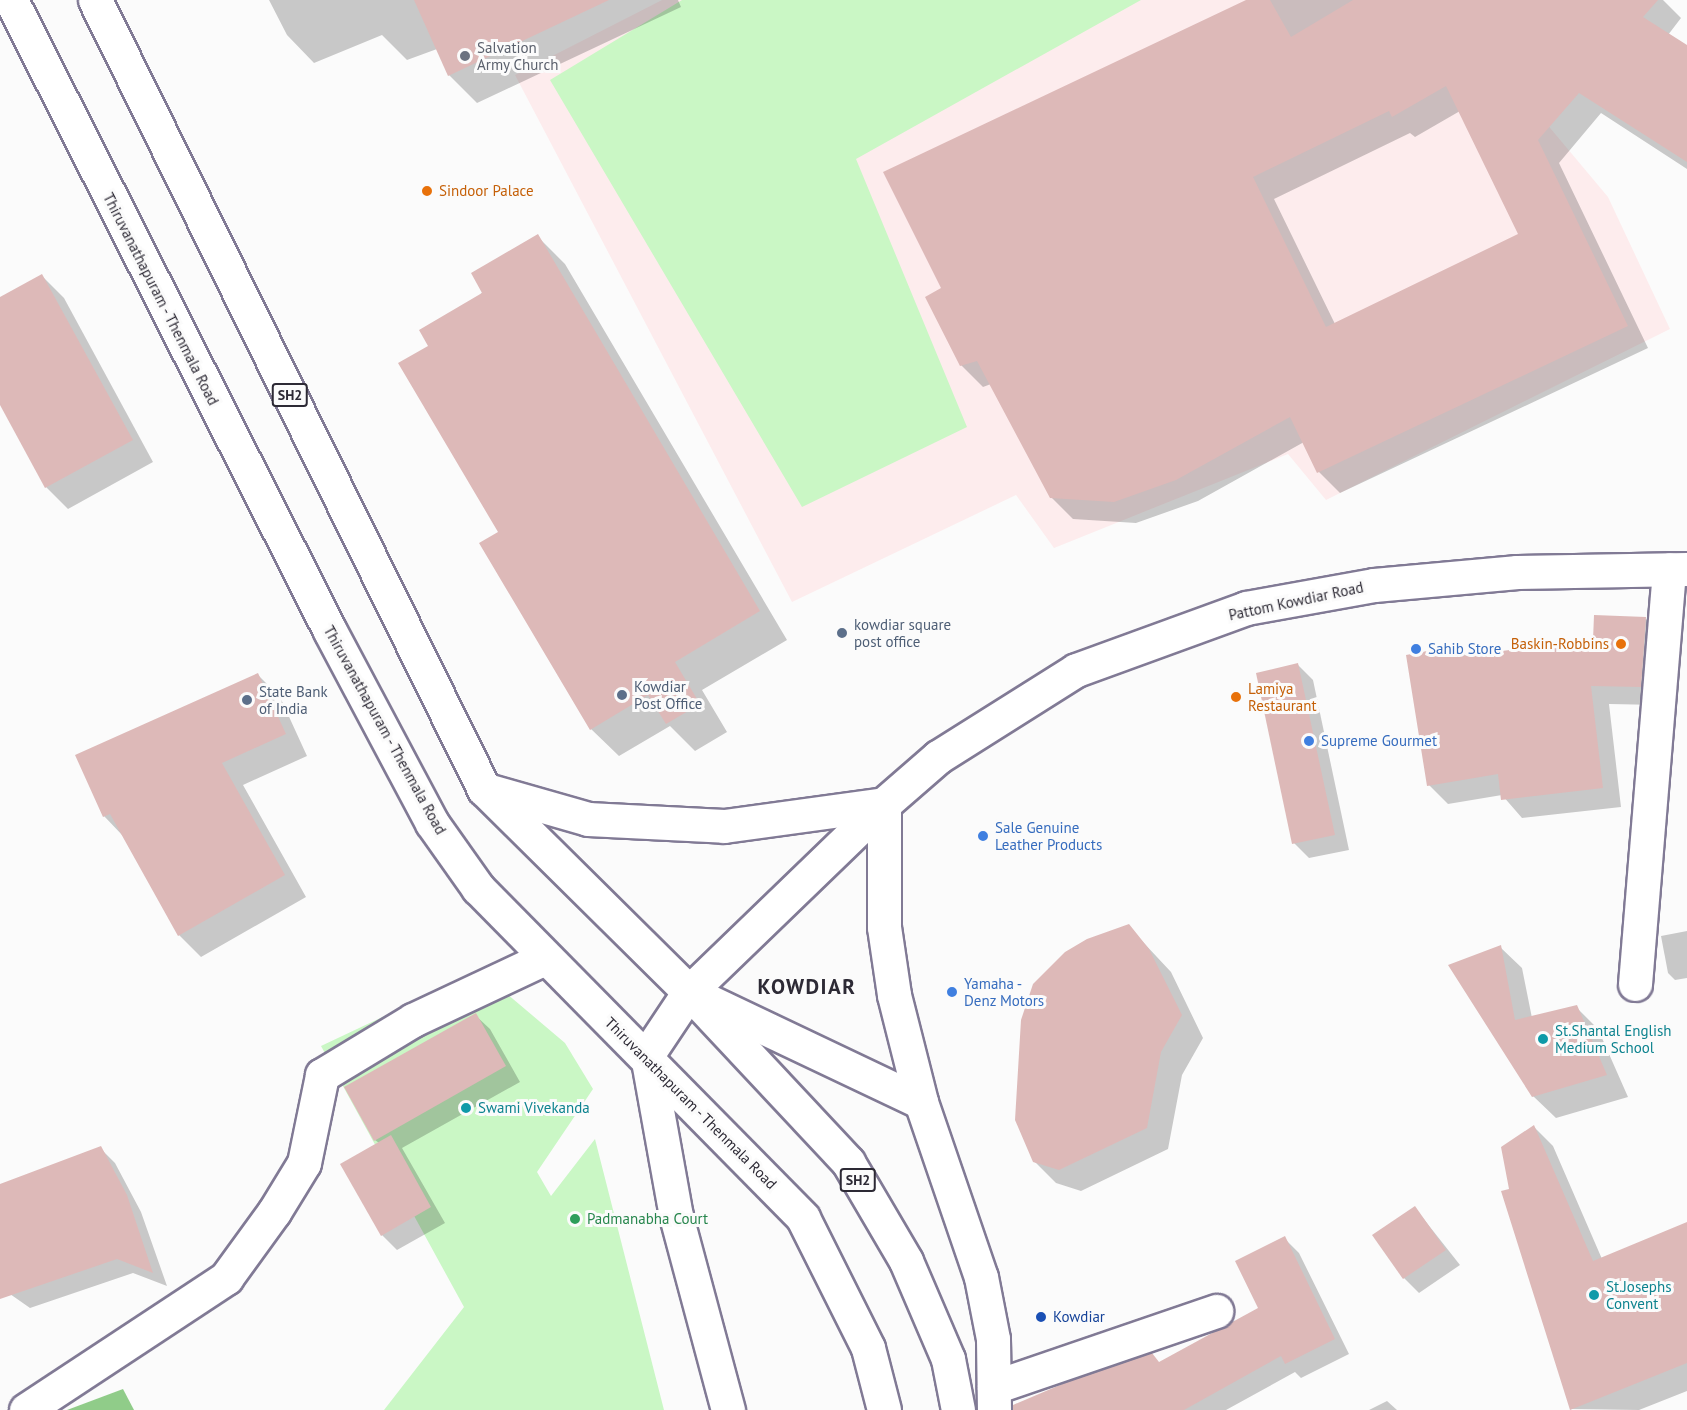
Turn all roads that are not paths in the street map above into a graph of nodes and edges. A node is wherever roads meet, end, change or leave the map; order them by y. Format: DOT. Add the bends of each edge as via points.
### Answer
graph roads {
  1 [pos="11,0"];
  2 [pos="95,0"];
  3 [pos="1678,569"];
  4 [pos="484,789"];
  5 [pos="884,804"];
  6 [pos="545,958"];
  7 [pos="1635,984"];
  8 [pos="689,992"];
  9 [pos="647,1055"];
  10 [pos="921,1102"];
  11 [pos="1216,1311"];
  12 [pos="994,1399"];
  13 [pos="26,1410"];
  14 [pos="728,1410"];
  15 [pos="884,1410"];
  16 [pos="958,1410"];
  1 -- 6 [label="main road, Thiruvanathapuram - Thenmala Road" via="330,631 432,823 478,888"];
  2 -- 4 [label="main road, SH2"];
  3 -- 5 [label="main road, Pattom Kowdiar Road" via="1505,573 1374,585 1246,608 1076,670 938,757"];
  3 -- 7 [label="main road"];
  4 -- 5 [label="main road" via="588,819 724,826"];
  4 -- 8 [label="main road, SH2"];
  5 -- 8 [label="main road, Pattom Kowdiar Road"];
  5 -- 10 [label="main road" via="884,927 894,995"];
  6 -- 9 [label="main road, Thiruvanathapuram - Thenmala Road"];
  6 -- 13 [label="main road" via="413,1020 322,1075 304,1163 226,1278"];
  8 -- 9 [label="main road, Pattom Kowdiar Road"];
  8 -- 10 [label="main road, SH2"];
  8 -- 16 [label="main road, SH2" via="848,1162 906,1261 948,1359"];
  9 -- 14 [label="main road" via="676,1215"];
  9 -- 15 [label="main road, Thiruvanathapuram - Thenmala Road" via="803,1218 868,1348"];
  10 -- 12 [label="main road" via="981,1277 993,1339"];
  11 -- 12 [label="main road"];
}
